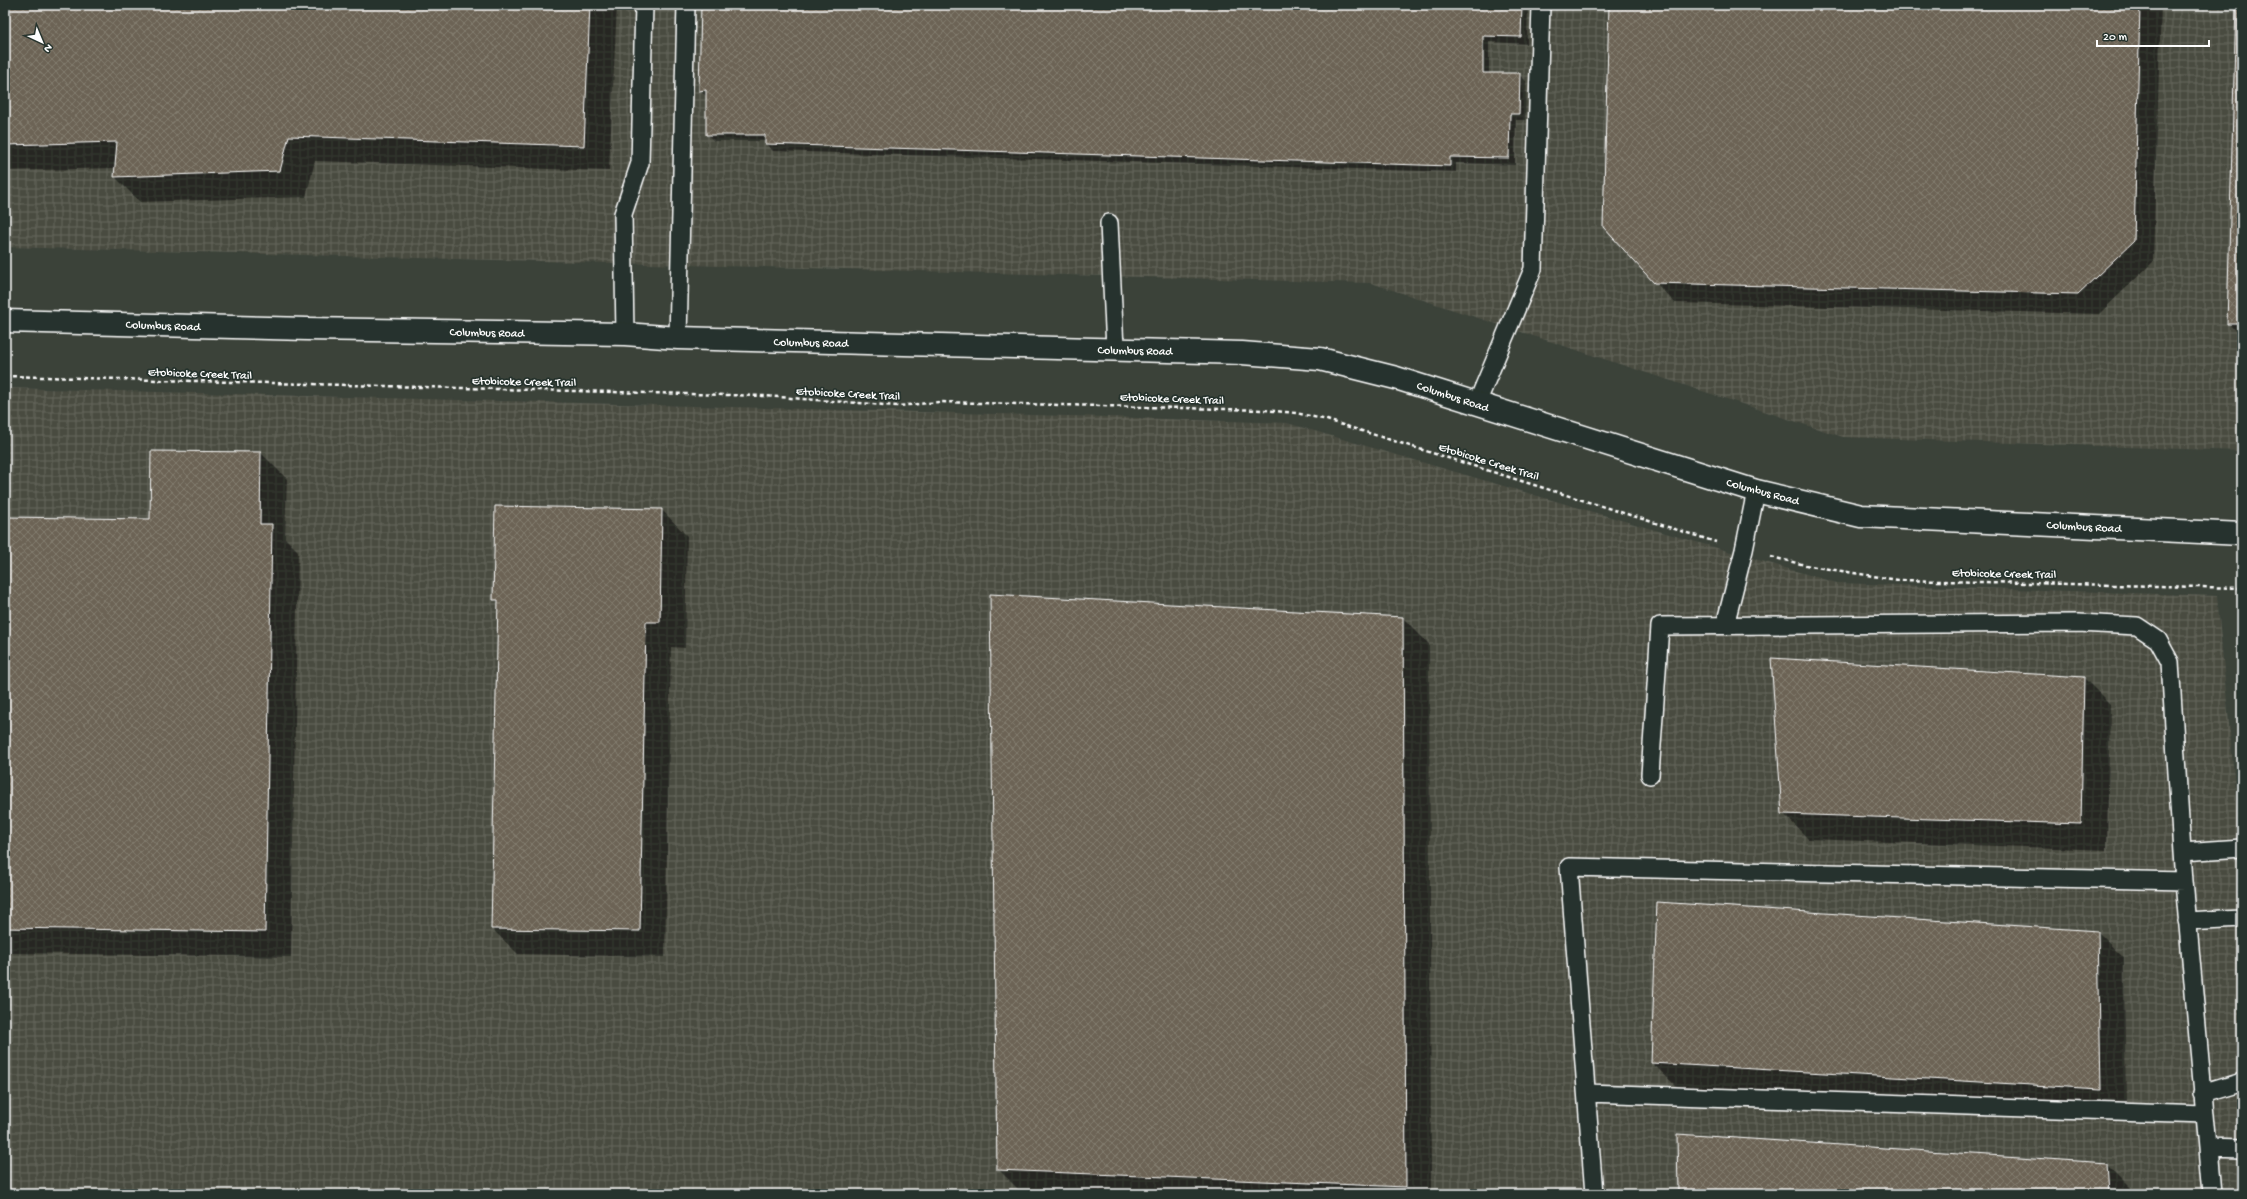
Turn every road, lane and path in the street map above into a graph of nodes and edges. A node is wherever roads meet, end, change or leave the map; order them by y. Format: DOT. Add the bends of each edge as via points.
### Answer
graph roads {
  1 [pos="644,5"];
  2 [pos="686,5"];
  3 [pos="1541,5"];
  4 [pos="1109,223"];
  5 [pos="5,321"];
  6 [pos="625,334"];
  7 [pos="678,338"];
  8 [pos="1115,350"];
  9 [pos="5,376"];
  10 [pos="1477,403"];
  11 [pos="1756,491"];
  12 [pos="2242,534"];
  13 [pos="1718,543"];
  14 [pos="1767,556"];
  15 [pos="2242,588"];
  16 [pos="1725,625"];
  17 [pos="1650,776"];
  18 [pos="2242,848"];
  19 [pos="2182,852"];
  20 [pos="2184,881"];
  21 [pos="2242,918"];
  22 [pos="2187,922"];
  23 [pos="2242,1081"];
  24 [pos="1587,1093"];
  25 [pos="2202,1093"];
  26 [pos="2204,1114"];
  27 [pos="2208,1149"];
  28 [pos="2242,1150"];
  29 [pos="1594,1194"];
  30 [pos="2212,1194"];
  1 -- 6 [label="lane" via="640,163 623,214"];
  2 -- 7 [label="lane"];
  3 -- 10 [label="lane" via="1533,269"];
  4 -- 8 [label="lane"];
  5 -- 6 [label="street, Columbus Road"];
  6 -- 7 [label="street, Columbus Road"];
  7 -- 8 [label="street, Columbus Road"];
  8 -- 10 [label="street, Columbus Road" via="1242,353 1320,359 1396,378"];
  9 -- 13 [label="path, Etobicoke Creek Trail" via="764,396 898,406 939,402 1264,410 1296,413 1327,420"];
  10 -- 11 [label="street, Columbus Road"];
  11 -- 12 [label="street, Columbus Road" via="1861,516"];
  11 -- 16 [label="lane"];
  14 -- 15 [label="path, Etobicoke Creek Trail" via="1810,566 1898,580"];
  16 -- 17 [label="lane" via="1660,626"];
  16 -- 19 [label="lane" via="2078,623 2137,626 2158,640 2170,662"];
  18 -- 19 [label="lane"];
  19 -- 20 [label="lane"];
  20 -- 22 [label="lane"];
  20 -- 24 [label="lane" via="1569,867"];
  21 -- 22 [label="lane"];
  22 -- 25 [label="lane"];
  23 -- 25 [label="lane"];
  24 -- 26 [label="lane"];
  24 -- 29 [label="lane"];
  25 -- 26 [label="lane"];
  26 -- 27 [label="lane"];
  27 -- 28 [label="lane"];
  27 -- 30 [label="lane"];
}
